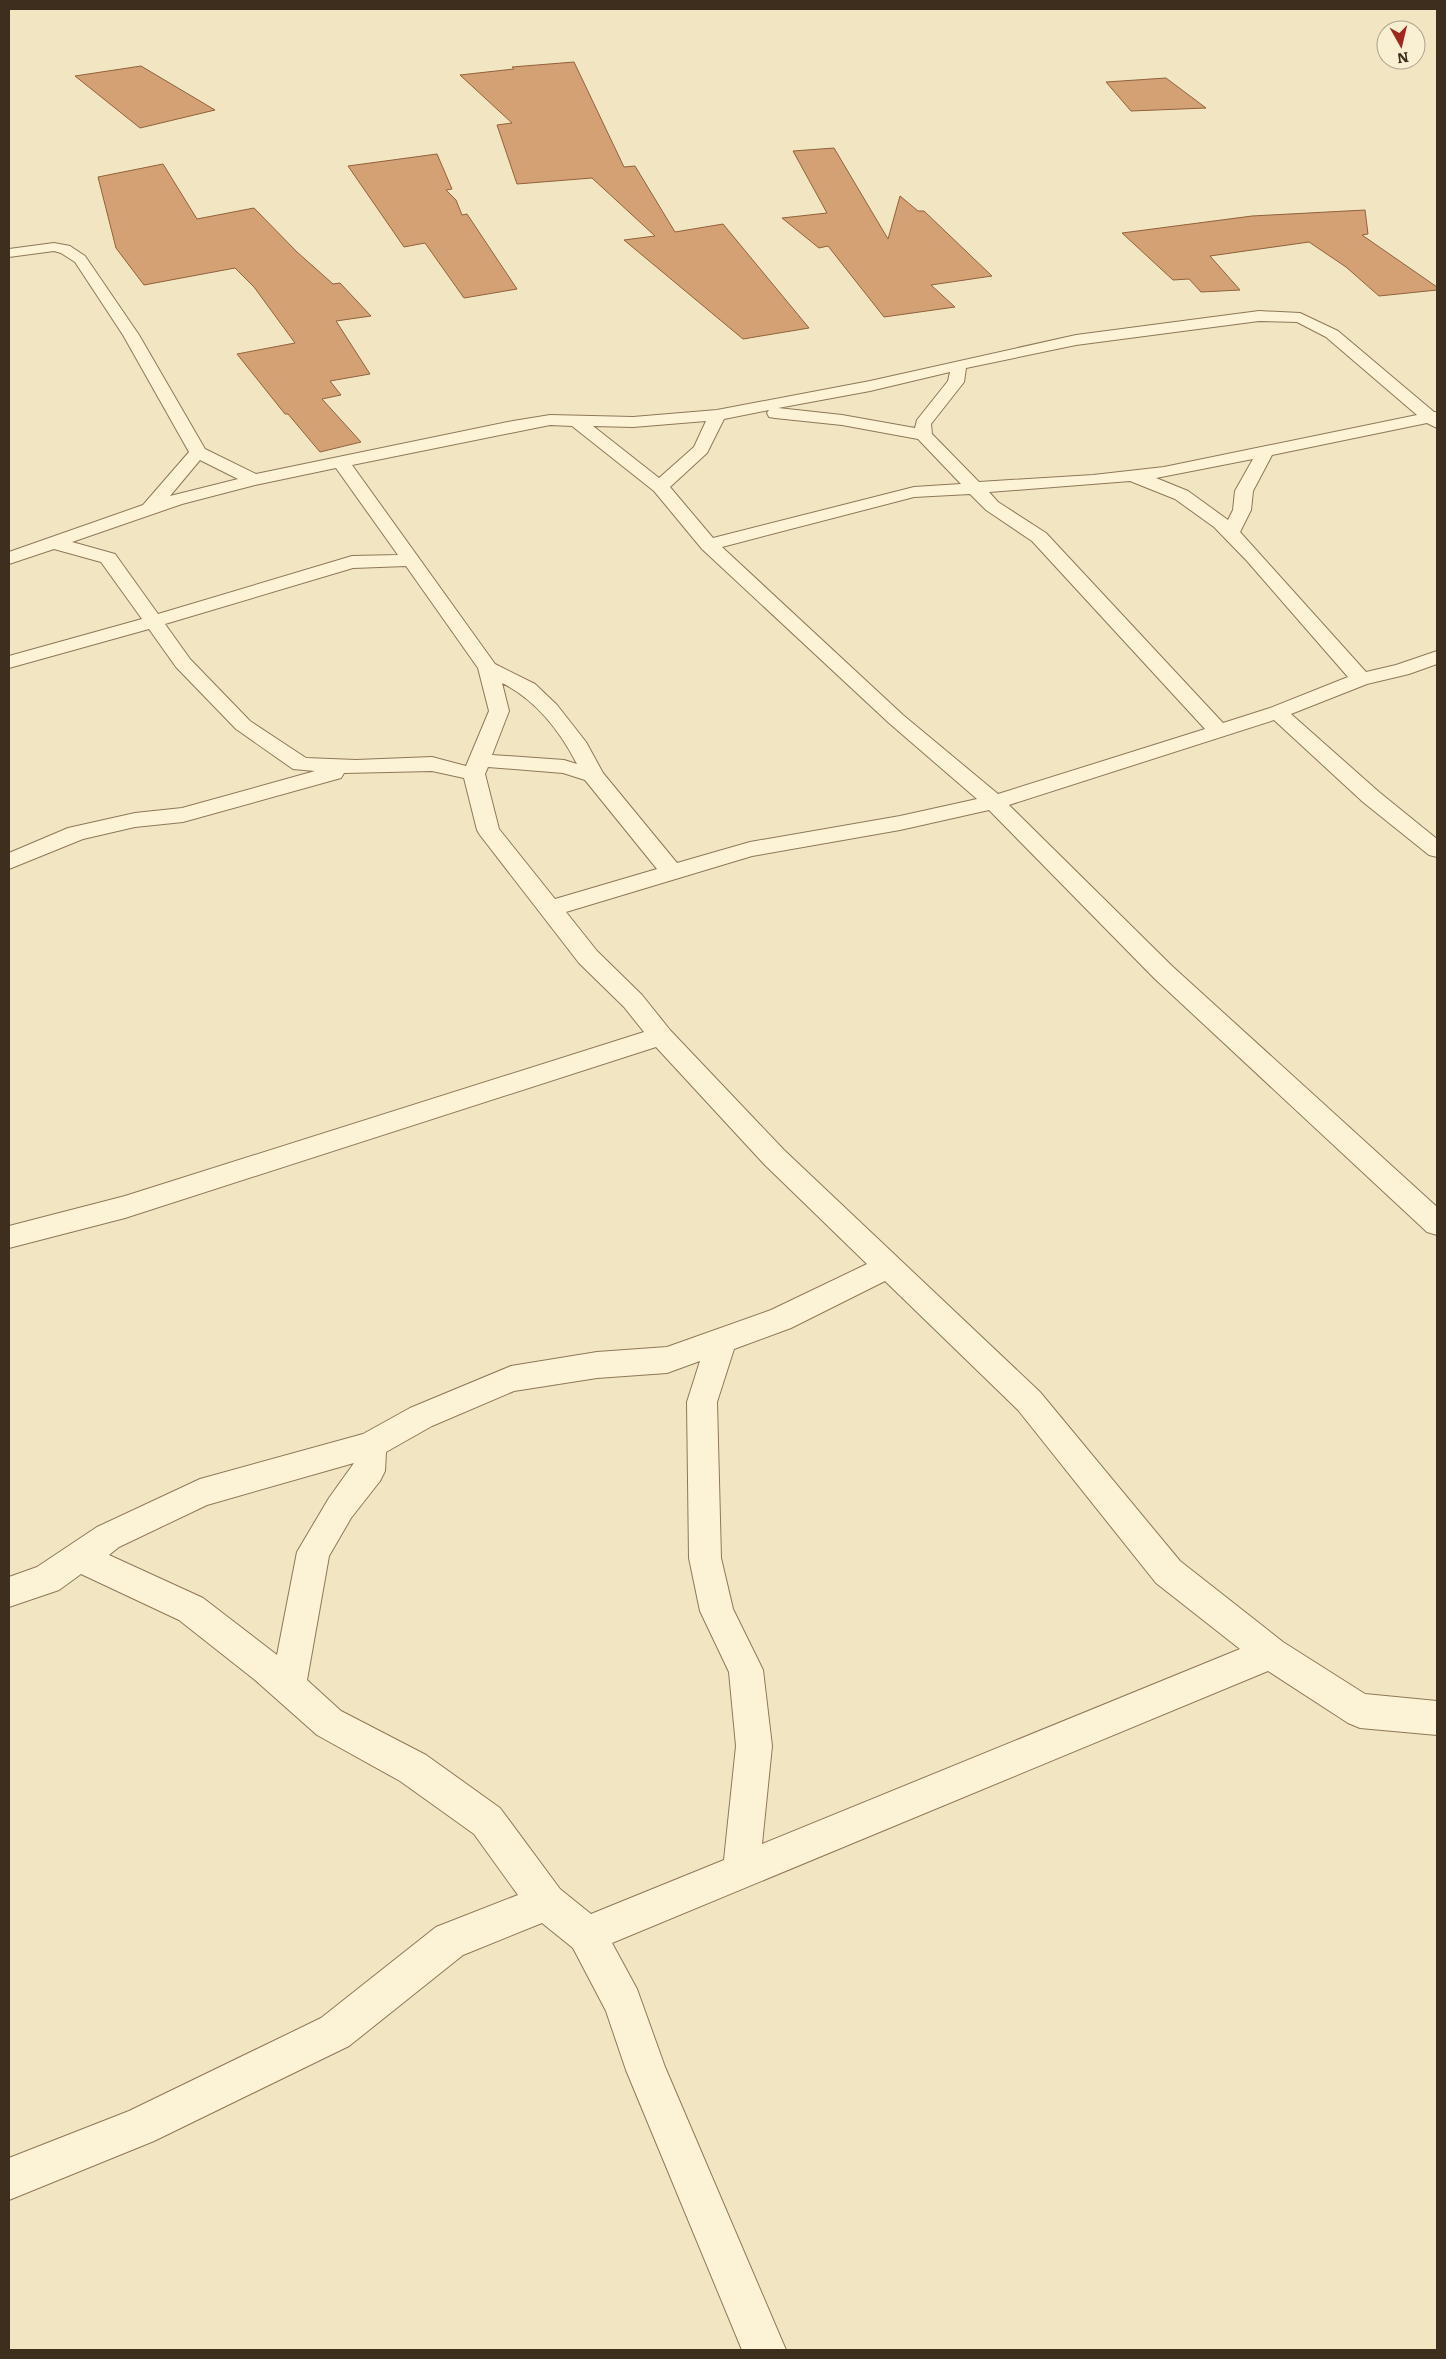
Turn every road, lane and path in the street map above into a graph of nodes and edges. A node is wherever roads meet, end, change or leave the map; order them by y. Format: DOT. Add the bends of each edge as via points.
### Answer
graph roads {
  1 [pos="9,253"];
  2 [pos="959,364"];
  3 [pos="746,409"];
  4 [pos="717,415"];
  5 [pos="1435,419"];
  6 [pos="575,420"];
  7 [pos="924,435"];
  8 [pos="198,452"];
  9 [pos="1265,452"];
  10 [pos="341,462"];
  11 [pos="1128,476"];
  12 [pos="254,480"];
  13 [pos="974,486"];
  14 [pos="660,487"];
  15 [pos="149,510"];
  16 [pos="112,523"];
  17 [pos="1231,531"];
  18 [pos="392,534"];
  19 [pos="55,543"];
  20 [pos="709,545"];
  21 [pos="9,558"];
  22 [pos="108,558"];
  23 [pos="410,560"];
  24 [pos="352,562"];
  25 [pos="153,622"];
  26 [pos="1437,657"];
  27 [pos="9,662"];
  28 [pos="488,668"];
  29 [pos="1361,679"];
  30 [pos="1277,712"];
  31 [pos="1219,731"];
  32 [pos="356,767"];
  33 [pos="477,767"];
  34 [pos="593,775"];
  35 [pos="994,802"];
  36 [pos="1437,850"];
  37 [pos="9,862"];
  38 [pos="672,872"];
  39 [pos="550,909"];
  40 [pos="661,1036"];
  41 [pos="1437,1224"];
  42 [pos="9,1237"];
  43 [pos="887,1266"];
  44 [pos="721,1342"];
  45 [pos="371,1445"];
  46 [pos="79,1557"];
  47 [pos="9,1592"];
  48 [pos="1271,1653"];
  49 [pos="288,1687"];
  50 [pos="1437,1718"];
  51 [pos="741,1871"];
  52 [pos="547,1902"];
  53 [pos="586,1935"];
  54 [pos="9,2178"];
  55 [pos="764,2350"];
  1 -- 8 [label="street" via="54,247 65,249 80,259 131,335"];
  2 -- 3 [label="street" via="870,386"];
  2 -- 5 [label="street" via="1076,340 1259,316 1300,318 1332,334"];
  2 -- 7 [label="street" via="956,382 923,424"];
  3 -- 4 [label="street"];
  3 -- 7 [label="street" via="842,420"];
  4 -- 6 [label="street" via="633,422"];
  4 -- 14 [label="street" via="701,449"];
  5 -- 9 [label="street"];
  6 -- 10 [label="street" via="513,426"];
  6 -- 14 [label="street"];
  7 -- 13 [label="street"];
  8 -- 12 [label="street"];
  8 -- 15 [label="street"];
  9 -- 11 [label="street"];
  9 -- 17 [label="street" via="1244,491 1242,510"];
  10 -- 12 [label="street"];
  10 -- 18 [label="street"];
  11 -- 13 [label="street"];
  11 -- 17 [label="street" via="1152,482 1185,497"];
  12 -- 15 [label="street"];
  13 -- 20 [label="street" via="914,492"];
  13 -- 31 [label="street" via="992,506 1040,537"];
  14 -- 20 [label="street"];
  15 -- 16 [label="street"];
  16 -- 19 [label="street"];
  16 -- 22 [label="street"];
  17 -- 29 [label="street"];
  18 -- 23 [label="street"];
  18 -- 24 [label="street"];
  19 -- 21 [label="street"];
  19 -- 22 [label="street"];
  20 -- 35 [label="street" via="896,719"];
  22 -- 25 [label="street"];
  23 -- 24 [label="street"];
  23 -- 28 [label="street"];
  24 -- 25 [label="street"];
  25 -- 27 [label="street"];
  25 -- 32 [label="street" via="183,663 243,725 301,764"];
  26 -- 29 [label="street" via="1402,670"];
  28 -- 33 [label="street" via="499,711"];
  28 -- 34 [label="street" via="531,692 556,717 587,758"];
  29 -- 30 [label="street"];
  30 -- 31 [label="street"];
  30 -- 36 [label="street" via="1371,797"];
  31 -- 35 [label="street"];
  32 -- 33 [label="street" via="432,764"];
  32 -- 37 [label="street" via="183,815 134,820 76,833"];
  33 -- 34 [label="street" via="564,767"];
  33 -- 39 [label="street" via="488,830"];
  34 -- 38 [label="street"];
  35 -- 38 [label="street" via="900,823 750,849"];
  35 -- 41 [label="street" via="1164,972"];
  38 -- 39 [label="street"];
  39 -- 40 [label="street" via="588,957 633,1001"];
  40 -- 42 [label="street" via="125,1207"];
  40 -- 43 [label="street" via="774,1157"];
  43 -- 44 [label="street" via="781,1319"];
  43 -- 48 [label="street" via="1029,1401 1168,1572"];
  44 -- 45 [label="street" via="667,1360 597,1365 511,1379 421,1417"];
  44 -- 51 [label="street" via="702,1402 705,1558 717,1611 746,1670 754,1746"];
  45 -- 46 [label="street" via="200,1493 108,1537"];
  45 -- 49 [label="street" via="369,1471 340,1508 313,1552"];
  46 -- 47 [label="street" via="48,1579"];
  46 -- 49 [label="street" via="191,1609"];
  48 -- 50 [label="street" via="1360,1711"];
  48 -- 51 [label="street"];
  49 -- 52 [label="street" via="329,1723 413,1768 487,1822"];
  51 -- 53 [label="street"];
  52 -- 53 [label="street"];
  52 -- 54 [label="street" via="450,1941 335,2032 140,2127"];
  53 -- 55 [label="street" via="624,2003 646,2070"];
}
